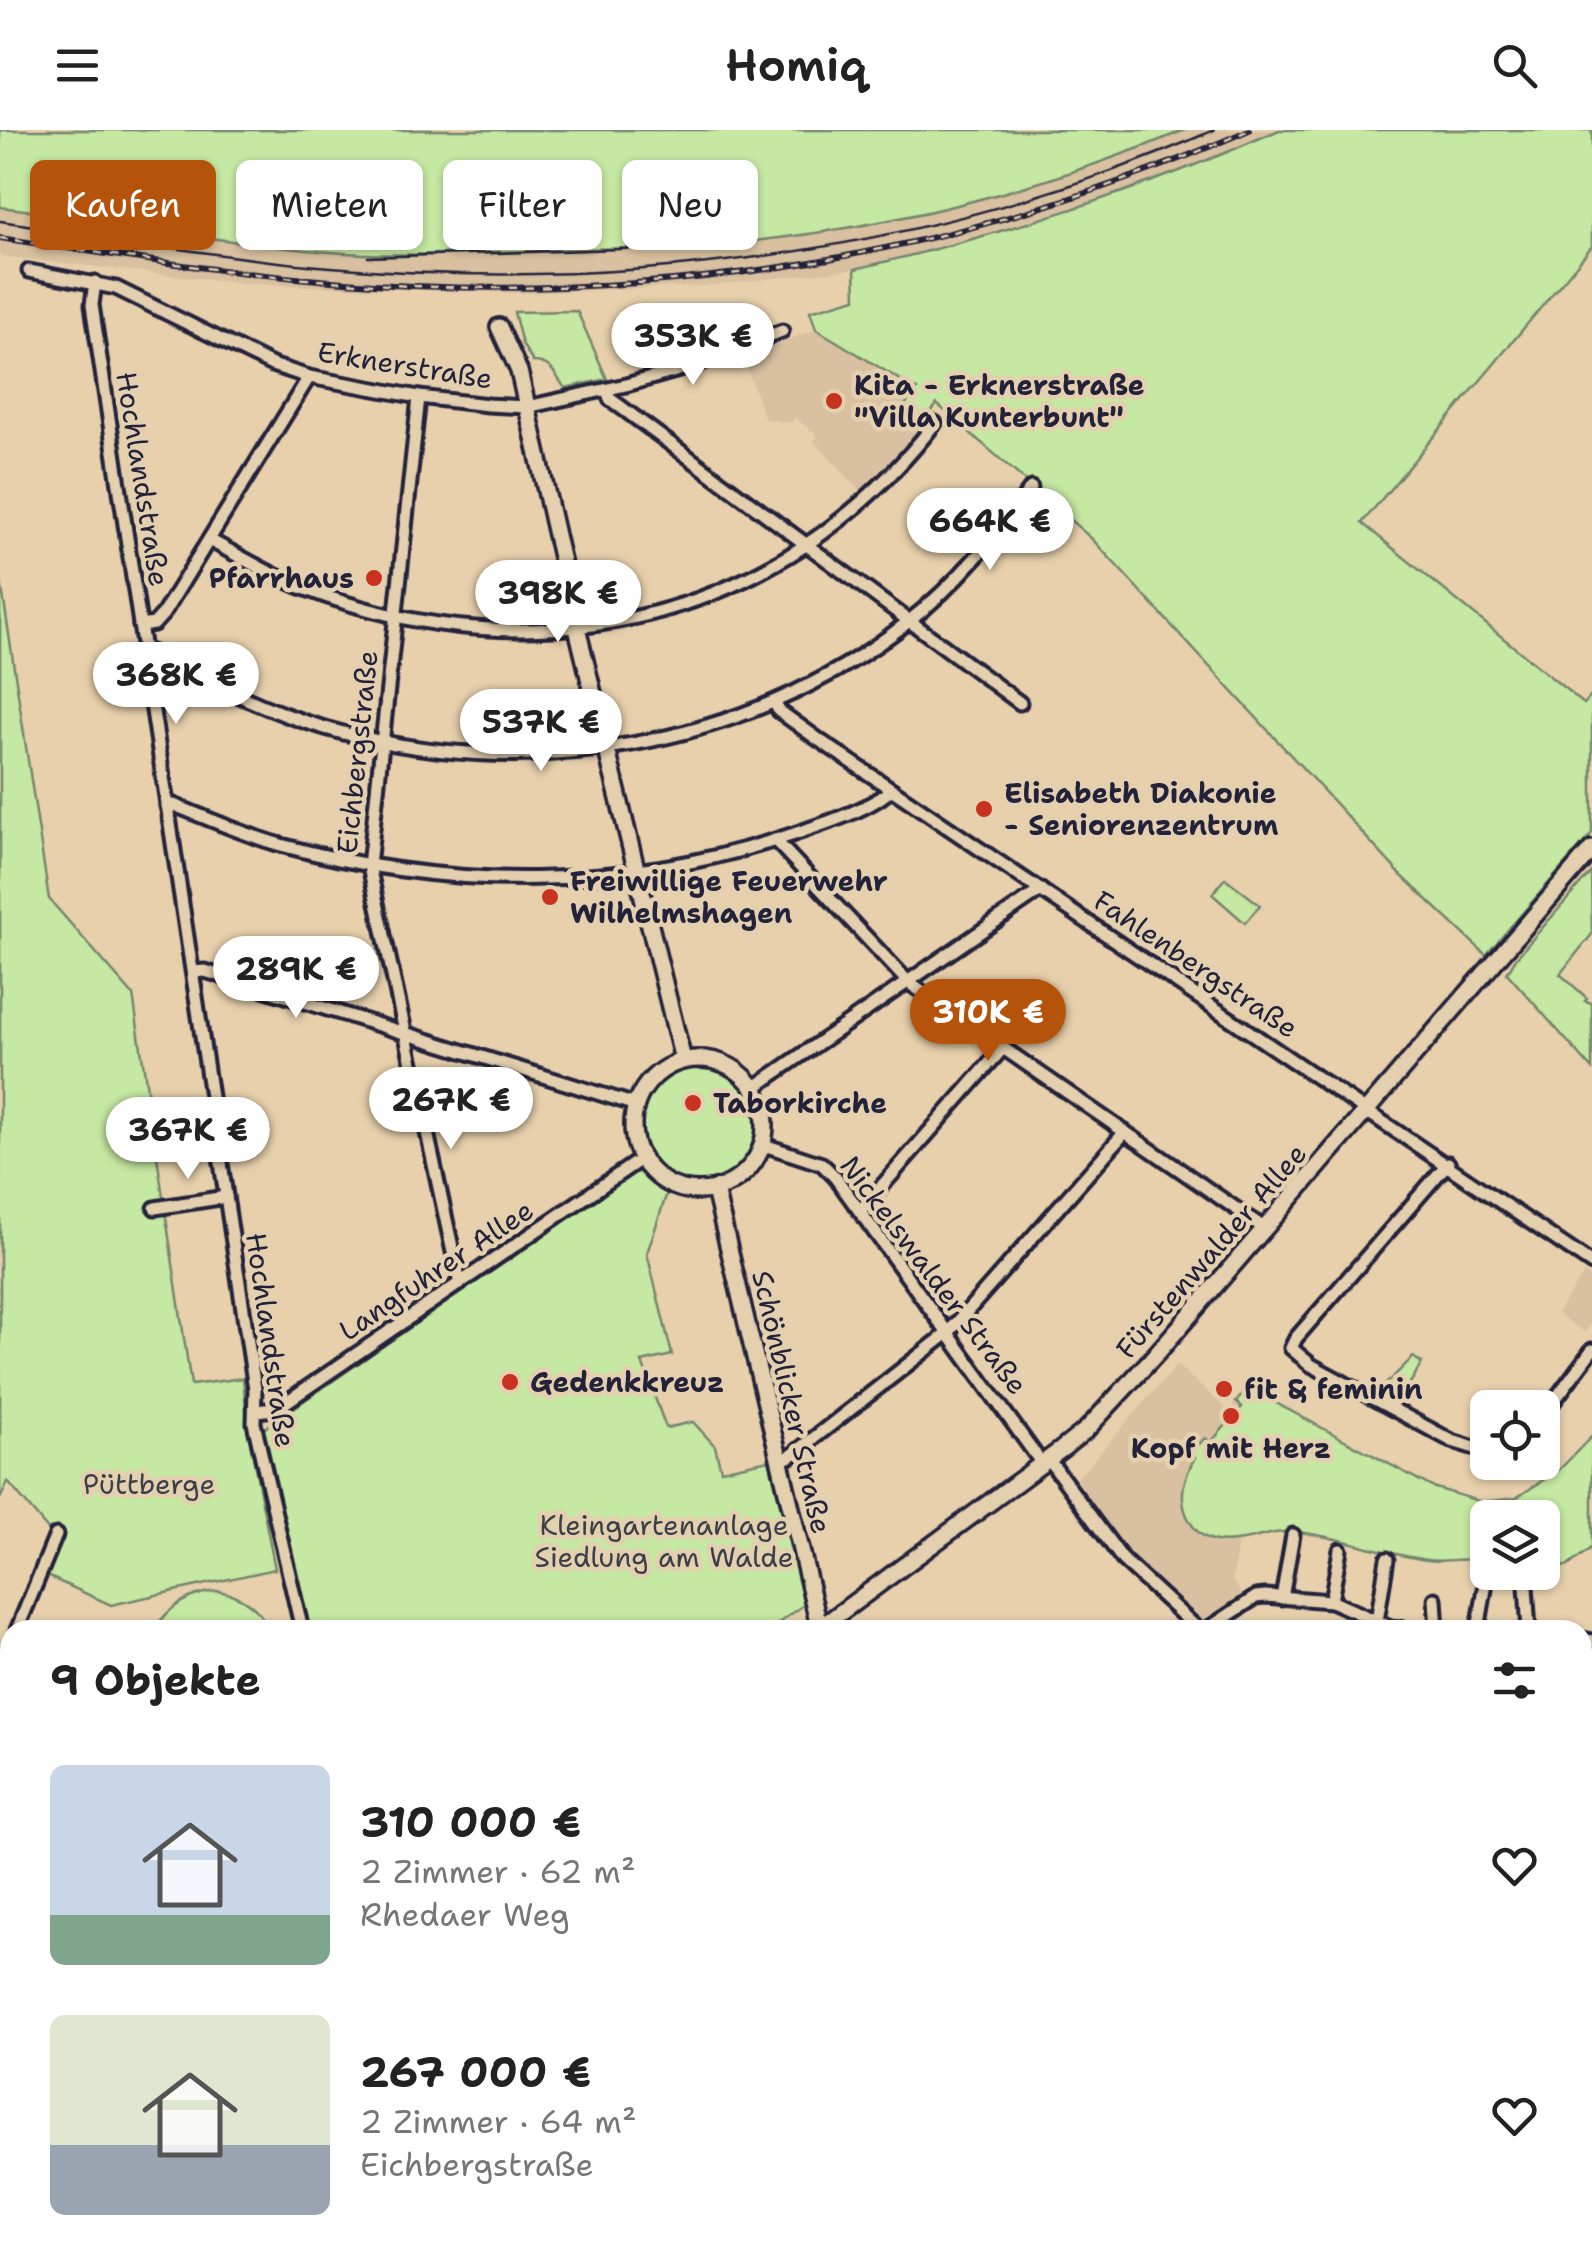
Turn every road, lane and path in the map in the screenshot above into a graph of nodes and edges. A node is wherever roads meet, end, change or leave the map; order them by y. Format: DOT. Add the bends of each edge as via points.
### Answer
graph roads {
  1 [pos="29,271"];
  2 [pos="96,282"];
  3 [pos="499,328"];
  4 [pos="782,331"];
  5 [pos="308,377"];
  6 [pos="607,390"];
  7 [pos="418,396"];
  8 [pos="526,407"];
  9 [pos="935,423"];
  10 [pos="1031,488"];
  11 [pos="209,540"];
  12 [pos="808,546"];
  13 [pos="396,616"];
  14 [pos="909,622"];
  15 [pos="140,626"];
  16 [pos="577,628"];
  17 [pos="144,653"];
  18 [pos="775,702"];
  19 [pos="1020,703"];
  20 [pos="382,740"];
  21 [pos="607,748"];
  22 [pos="891,788"];
  23 [pos="167,806"];
  24 [pos="776,840"];
  25 [pos="1592,849"];
  26 [pos="369,866"];
  27 [pos="637,872"];
  28 [pos="1041,890"];
  29 [pos="193,972"];
  30 [pos="909,982"];
  31 [pos="404,1033"];
  32 [pos="1002,1049"];
  33 [pos="683,1060"];
  34 [pos="755,1087"];
  35 [pos="636,1105"];
  36 [pos="1367,1109"];
  37 [pos="1125,1132"];
  38 [pos="764,1145"];
  39 [pos="641,1160"];
  40 [pos="1448,1163"];
  41 [pos="715,1190"];
  42 [pos="226,1197"];
  43 [pos="155,1208"];
  44 [pos="860,1211"];
  45 [pos="1264,1228"];
  46 [pos="1592,1264"];
  47 [pos="460,1284"];
  48 [pos="948,1333"];
  49 [pos="1592,1350"];
  50 [pos="1560,1397"];
  51 [pos="255,1410"];
  52 [pos="1470,1446"];
  53 [pos="780,1460"];
  54 [pos="1046,1462"];
  55 [pos="56,1535"];
  56 [pos="1292,1536"];
  57 [pos="1340,1550"];
  58 [pos="1387,1559"];
  59 [pos="1485,1590"];
  60 [pos="1526,1590"];
  61 [pos="1282,1598"];
  62 [pos="1436,1598"];
  63 [pos="1332,1600"];
  64 [pos="21,1620"];
  65 [pos="300,1620"];
  66 [pos="818,1620"];
  67 [pos="831,1620"];
  68 [pos="1191,1620"];
  69 [pos="1218,1620"];
  70 [pos="1375,1620"];
  71 [pos="1377,1620"];
  72 [pos="1437,1620"];
  73 [pos="1479,1620"];
  74 [pos="1528,1620"];
  1 -- 2 [label="street, Erknerstraße"];
  2 -- 5 [label="street, Erknerstraße"];
  2 -- 15 [label="street, Hochlandstraße" via="92,305"];
  3 -- 8 [label="street"];
  4 -- 6 [label="street, Erknerstraße"];
  5 -- 7 [label="street, Erknerstraße"];
  5 -- 11 [label="street"];
  6 -- 8 [label="street, Erknerstraße"];
  6 -- 12 [label="street" via="610,399"];
  7 -- 8 [label="street, Erknerstraße"];
  7 -- 13 [label="street, Eichbergstraße"];
  8 -- 16 [label="street"];
  9 -- 12 [label="street" via="871,495"];
  10 -- 14 [label="street" via="976,558"];
  11 -- 13 [label="street" via="300,587"];
  11 -- 15 [label="street" via="163,614"];
  12 -- 14 [label="street"];
  12 -- 16 [label="street" via="698,600"];
  13 -- 16 [label="street" via="478,628"];
  13 -- 20 [label="street, Eichbergstraße"];
  14 -- 18 [label="street"];
  14 -- 19 [label="street"];
  15 -- 17 [label="street, Hochlandstraße"];
  16 -- 21 [label="street"];
  17 -- 20 [label="street" via="254,703"];
  17 -- 23 [label="street, Hochlandstraße"];
  18 -- 21 [label="street" via="703,728"];
  18 -- 22 [label="street, Fahlenbergstraße"];
  20 -- 21 [label="street" via="510,754"];
  20 -- 26 [label="street, Eichbergstraße"];
  21 -- 27 [label="street"];
  22 -- 24 [label="street" via="870,803"];
  22 -- 28 [label="street, Fahlenbergstraße"];
  23 -- 26 [label="street"];
  23 -- 29 [label="street, Hochlandstraße"];
  24 -- 27 [label="street"];
  24 -- 30 [label="street"];
  25 -- 36 [label="street, Fürstenwalder Allee"];
  26 -- 27 [label="street" via="497,879"];
  26 -- 31 [label="street, Eichbergstraße"];
  27 -- 33 [label="street"];
  28 -- 30 [label="street"];
  28 -- 36 [label="street, Fahlenbergstraße"];
  29 -- 31 [label="street"];
  29 -- 42 [label="street, Hochlandstraße"];
  30 -- 32 [label="street"];
  30 -- 34 [label="street"];
  31 -- 35 [label="street"];
  31 -- 47 [label="street, Eichbergstraße"];
  32 -- 37 [label="street"];
  32 -- 44 [label="street"];
  33 -- 34 [label="street" via="728,1064"];
  33 -- 35 [label="street" via="650,1081"];
  34 -- 38 [label="street"];
  35 -- 39 [label="street" via="633,1132"];
  36 -- 40 [label="street, Fahlenbergstraße"];
  36 -- 45 [label="street, Fürstenwalder Allee"];
  37 -- 45 [label="street"];
  37 -- 48 [label="street"];
  38 -- 41 [label="street" via="742,1176"];
  38 -- 44 [label="street, Nickelswalder Straße" via="822,1164"];
  39 -- 41 [label="street" via="668,1184"];
  39 -- 47 [label="street, Langfuhrer Allee"];
  40 -- 46 [label="street, Fahlenbergstraße"];
  40 -- 52 [label="street" via="1291,1348"];
  41 -- 53 [label="street, Schönblicker Straße"];
  42 -- 43 [label="street"];
  42 -- 51 [label="street, Hochlandstraße"];
  44 -- 48 [label="street, Nickelswalder Straße"];
  45 -- 54 [label="street, Fürstenwalder Allee" via="1086,1430"];
  47 -- 51 [label="street, Langfuhrer Allee" via="276,1409"];
  48 -- 53 [label="street"];
  48 -- 54 [label="street, Nickelswalder Straße"];
  49 -- 50 [label="street"];
  51 -- 65 [label="street, Hochlandstraße"];
  53 -- 66 [label="street, Schönblicker Straße"];
  54 -- 67 [label="street, Fürstenwalder Allee"];
  54 -- 68 [label="street, Nickelswalder Straße" via="1123,1560"];
  55 -- 64 [label="street"];
  56 -- 61 [label="street"];
  57 -- 63 [label="street"];
  58 -- 71 [label="street"];
  59 -- 73 [label="street"];
  60 -- 74 [label="street"];
  61 -- 63 [label="street"];
  61 -- 69 [label="street" via="1256,1597"];
  62 -- 72 [label="street"];
  63 -- 70 [label="street"];
}
